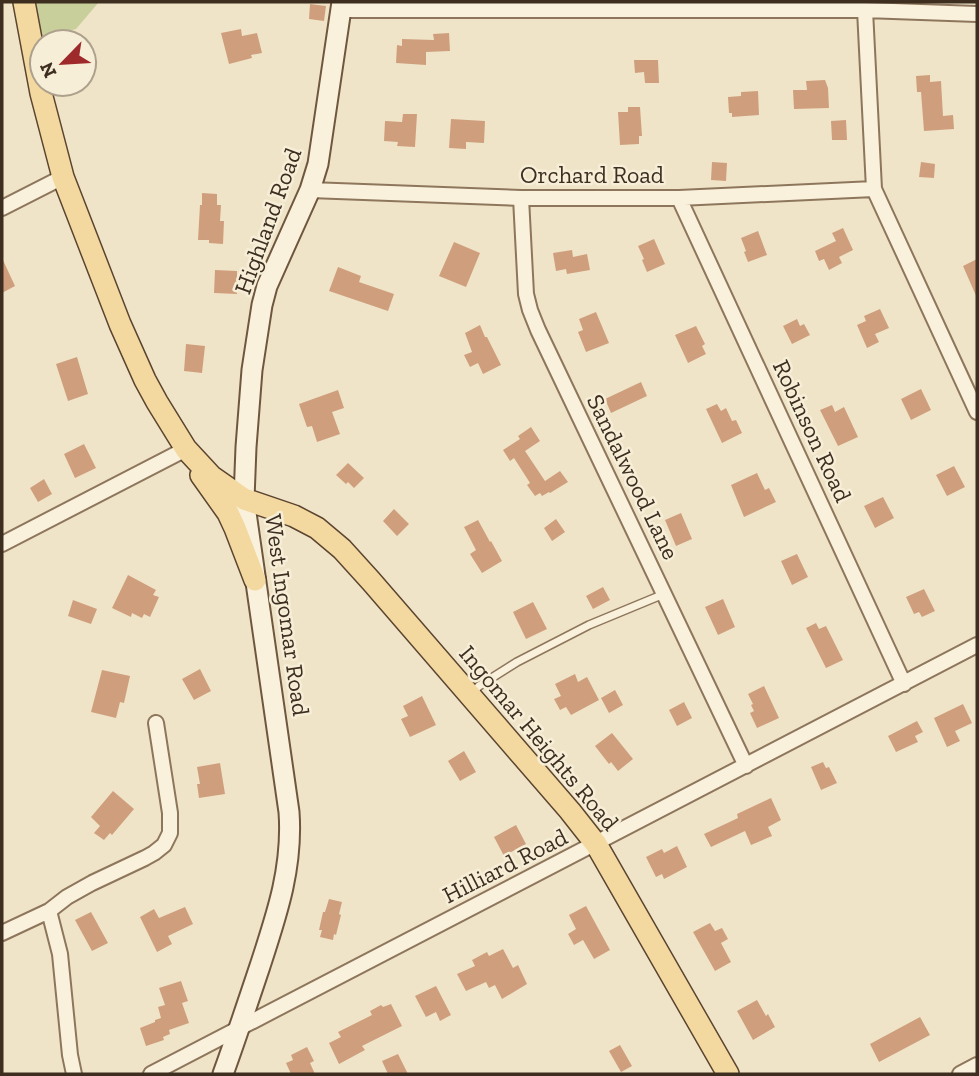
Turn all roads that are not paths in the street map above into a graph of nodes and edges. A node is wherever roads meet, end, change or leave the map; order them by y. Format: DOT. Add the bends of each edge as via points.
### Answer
graph roads {
  1 [pos="24,2"];
  2 [pos="342,6"];
  3 [pos="865,10"];
  4 [pos="977,13"];
  5 [pos="63,177"];
  6 [pos="874,189"];
  7 [pos="310,190"];
  8 [pos="521,198"];
  9 [pos="679,198"];
  10 [pos="2,208"];
  11 [pos="977,412"];
  12 [pos="186,449"];
  13 [pos="244,499"];
  14 [pos="2,544"];
  15 [pos="255,580"];
  16 [pos="664,594"];
  17 [pos="977,645"];
  18 [pos="904,684"];
  19 [pos="469,695"];
  20 [pos="156,723"];
  21 [pos="746,766"];
  22 [pos="596,844"];
  23 [pos="49,911"];
  24 [pos="2,933"];
  25 [pos="239,1029"];
  26 [pos="977,1065"];
  27 [pos="74,1074"];
  28 [pos="151,1074"];
  29 [pos="223,1074"];
  30 [pos="728,1074"];
  31 [pos="960,1074"];
  1 -- 5 [label="main road, West Ingomar Road"];
  2 -- 3 [label="street"];
  2 -- 7 [label="street, Highland Road" via="320,156"];
  3 -- 4 [label="street"];
  3 -- 6 [label="street"];
  5 -- 10 [label="street"];
  5 -- 12 [label="main road, West Ingomar Road" via="131,350"];
  6 -- 9 [label="street, Orchard Road"];
  6 -- 11 [label="street"];
  7 -- 8 [label="street, Orchard Road"];
  7 -- 13 [label="street, Highland Road" via="262,305 252,370"];
  8 -- 9 [label="street, Orchard Road"];
  8 -- 16 [label="street, Sandalwood Lane" via="530,310"];
  9 -- 18 [label="street, Robinson Road"];
  12 -- 13 [label="main road, West Ingomar Road" via="211,476"];
  12 -- 14 [label="street"];
  12 -- 15 [label="main road" via="228,513"];
  13 -- 15 [label="street, West Ingomar Road"];
  13 -- 19 [label="main road, Ingomar Heights Road" via="293,516 329,537"];
  15 -- 25 [label="street, West Ingomar Road" via="289,812 290,853 273,926"];
  16 -- 19 [label="lane" via="517,662"];
  16 -- 21 [label="street, Sandalwood Lane"];
  17 -- 18 [label="street, Hilliard Road"];
  18 -- 21 [label="street, Hilliard Road"];
  19 -- 22 [label="main road, Ingomar Heights Road"];
  20 -- 23 [label="street" via="170,813 168,839 154,853 92,883"];
  21 -- 22 [label="street, Hilliard Road"];
  22 -- 25 [label="street, Hilliard Road"];
  22 -- 30 [label="main road, Ingomar Heights Road"];
  23 -- 24 [label="street"];
  23 -- 27 [label="street" via="60,954"];
  25 -- 28 [label="street, Hilliard Road"];
  25 -- 29 [label="street, West Ingomar Road"];
  26 -- 31 [label="street"];
}
